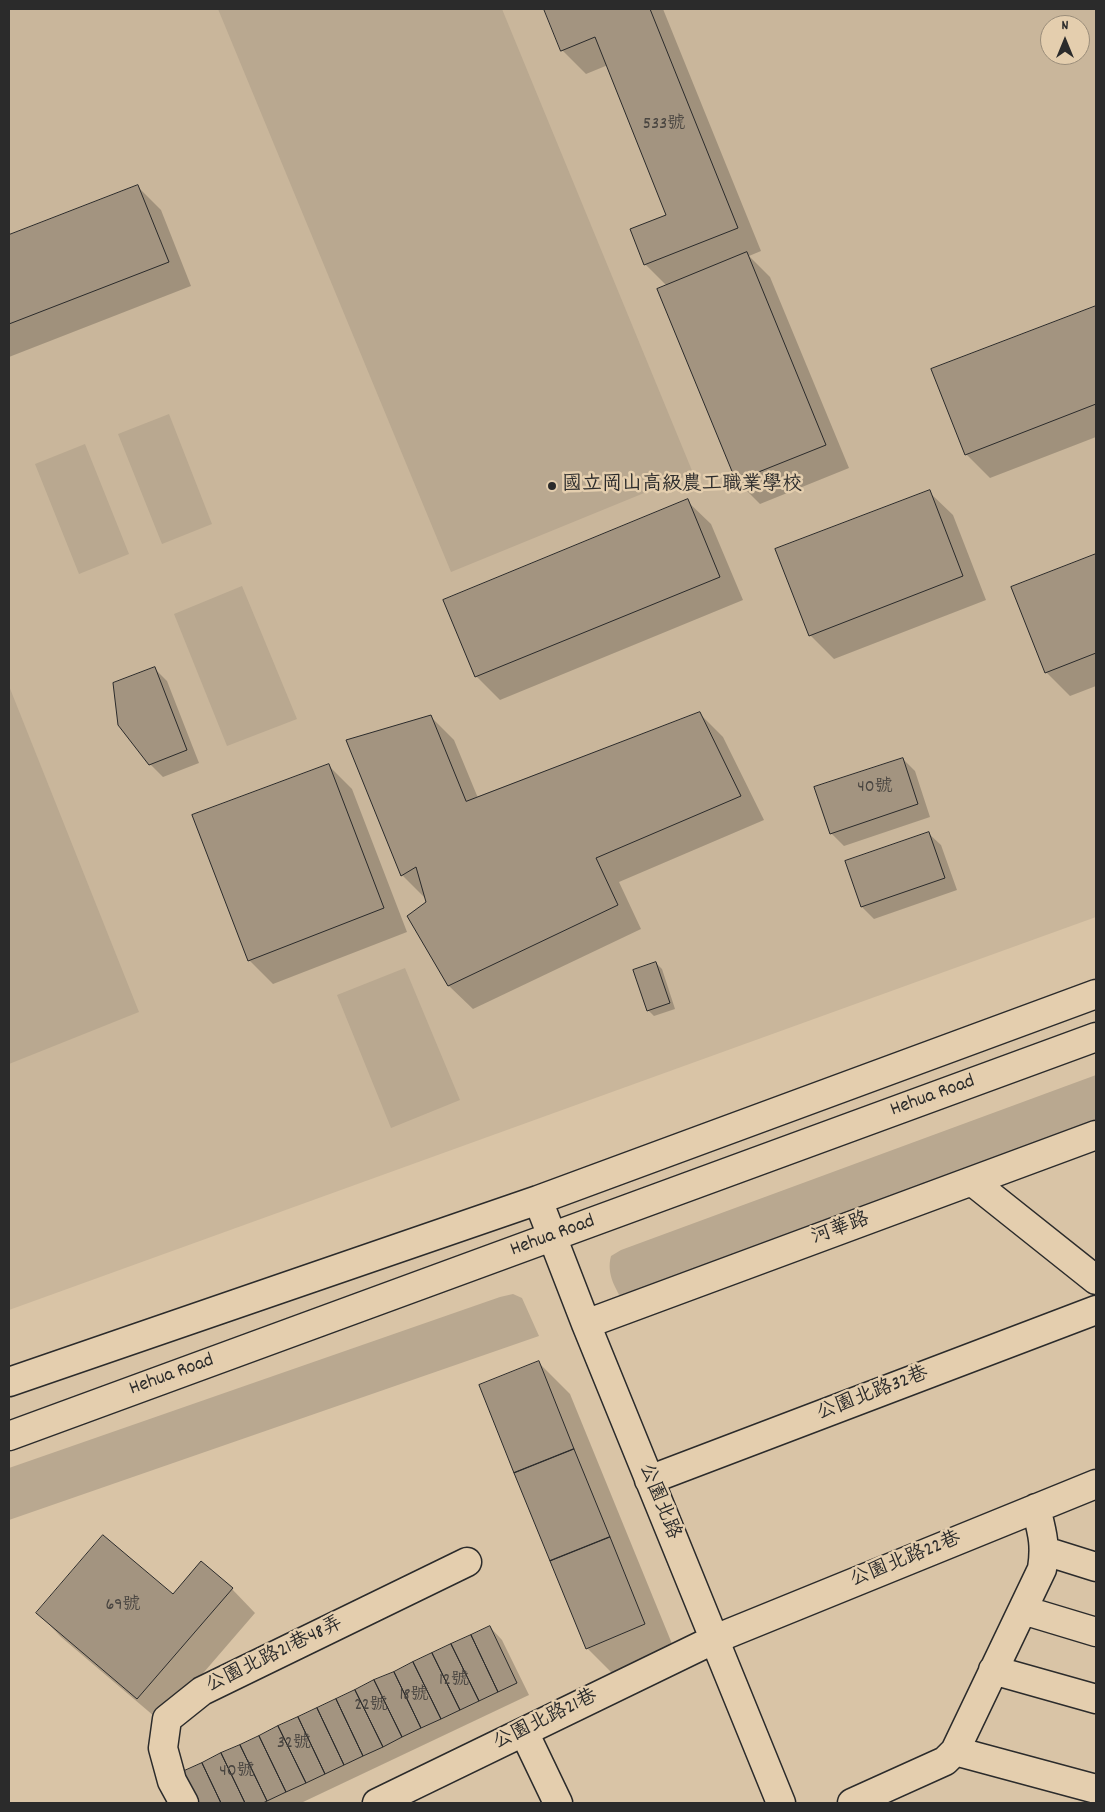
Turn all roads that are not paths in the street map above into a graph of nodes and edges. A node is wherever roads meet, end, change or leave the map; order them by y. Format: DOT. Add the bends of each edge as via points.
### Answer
graph roads {
  1 [pos="1096,994"];
  2 [pos="1096,1037"];
  3 [pos="1096,1135"];
  4 [pos="973,1182"];
  5 [pos="538,1200"];
  6 [pos="552,1237"];
  7 [pos="1096,1280"];
  8 [pos="1096,1310"];
  9 [pos="586,1324"];
  10 [pos="9,1382"];
  11 [pos="9,1436"];
  12 [pos="649,1480"];
  13 [pos="1096,1484"];
  14 [pos="1036,1508"];
  15 [pos="1045,1551"];
  16 [pos="467,1562"];
  17 [pos="1096,1567"];
  18 [pos="1023,1610"];
  19 [pos="1096,1632"];
  20 [pos="715,1639"];
  21 [pos="993,1670"];
  22 [pos="1096,1699"];
  23 [pos="524,1732"];
  24 [pos="954,1751"];
  25 [pos="1096,1789"];
  26 [pos="184,1803"];
  27 [pos="377,1803"];
  28 [pos="558,1803"];
  29 [pos="781,1803"];
  30 [pos="852,1803"];
  1 -- 5 [label="street, Hehua Road"];
  2 -- 6 [label="street, Hehua Road"];
  3 -- 4 [label="street, 河華路"];
  4 -- 7 [label="street"];
  4 -- 9 [label="street, 河華路"];
  5 -- 6 [label="street, 公園北路"];
  5 -- 10 [label="street, Hehua Road"];
  6 -- 9 [label="street, 公園北路"];
  6 -- 11 [label="street, Hehua Road"];
  8 -- 12 [label="street, 公園北路32巷"];
  9 -- 12 [label="street, 公園北路"];
  12 -- 20 [label="street, 公園北路"];
  13 -- 14 [label="street, 公園北路22巷"];
  14 -- 15 [label="street"];
  14 -- 20 [label="street, 公園北路22巷"];
  15 -- 17 [label="street"];
  15 -- 18 [label="street" via="1042,1569"];
  16 -- 26 [label="street, 公園北路21巷48弄" via="202,1690 167,1720 163,1748 172,1781"];
  18 -- 19 [label="street"];
  18 -- 21 [label="street"];
  20 -- 23 [label="street, 公園北路21巷"];
  20 -- 29 [label="street, 公園北路"];
  21 -- 22 [label="street"];
  21 -- 24 [label="street"];
  23 -- 27 [label="street, 公園北路21巷"];
  23 -- 28 [label="street"];
  24 -- 25 [label="street"];
  24 -- 30 [label="street" via="945,1761"];
}
